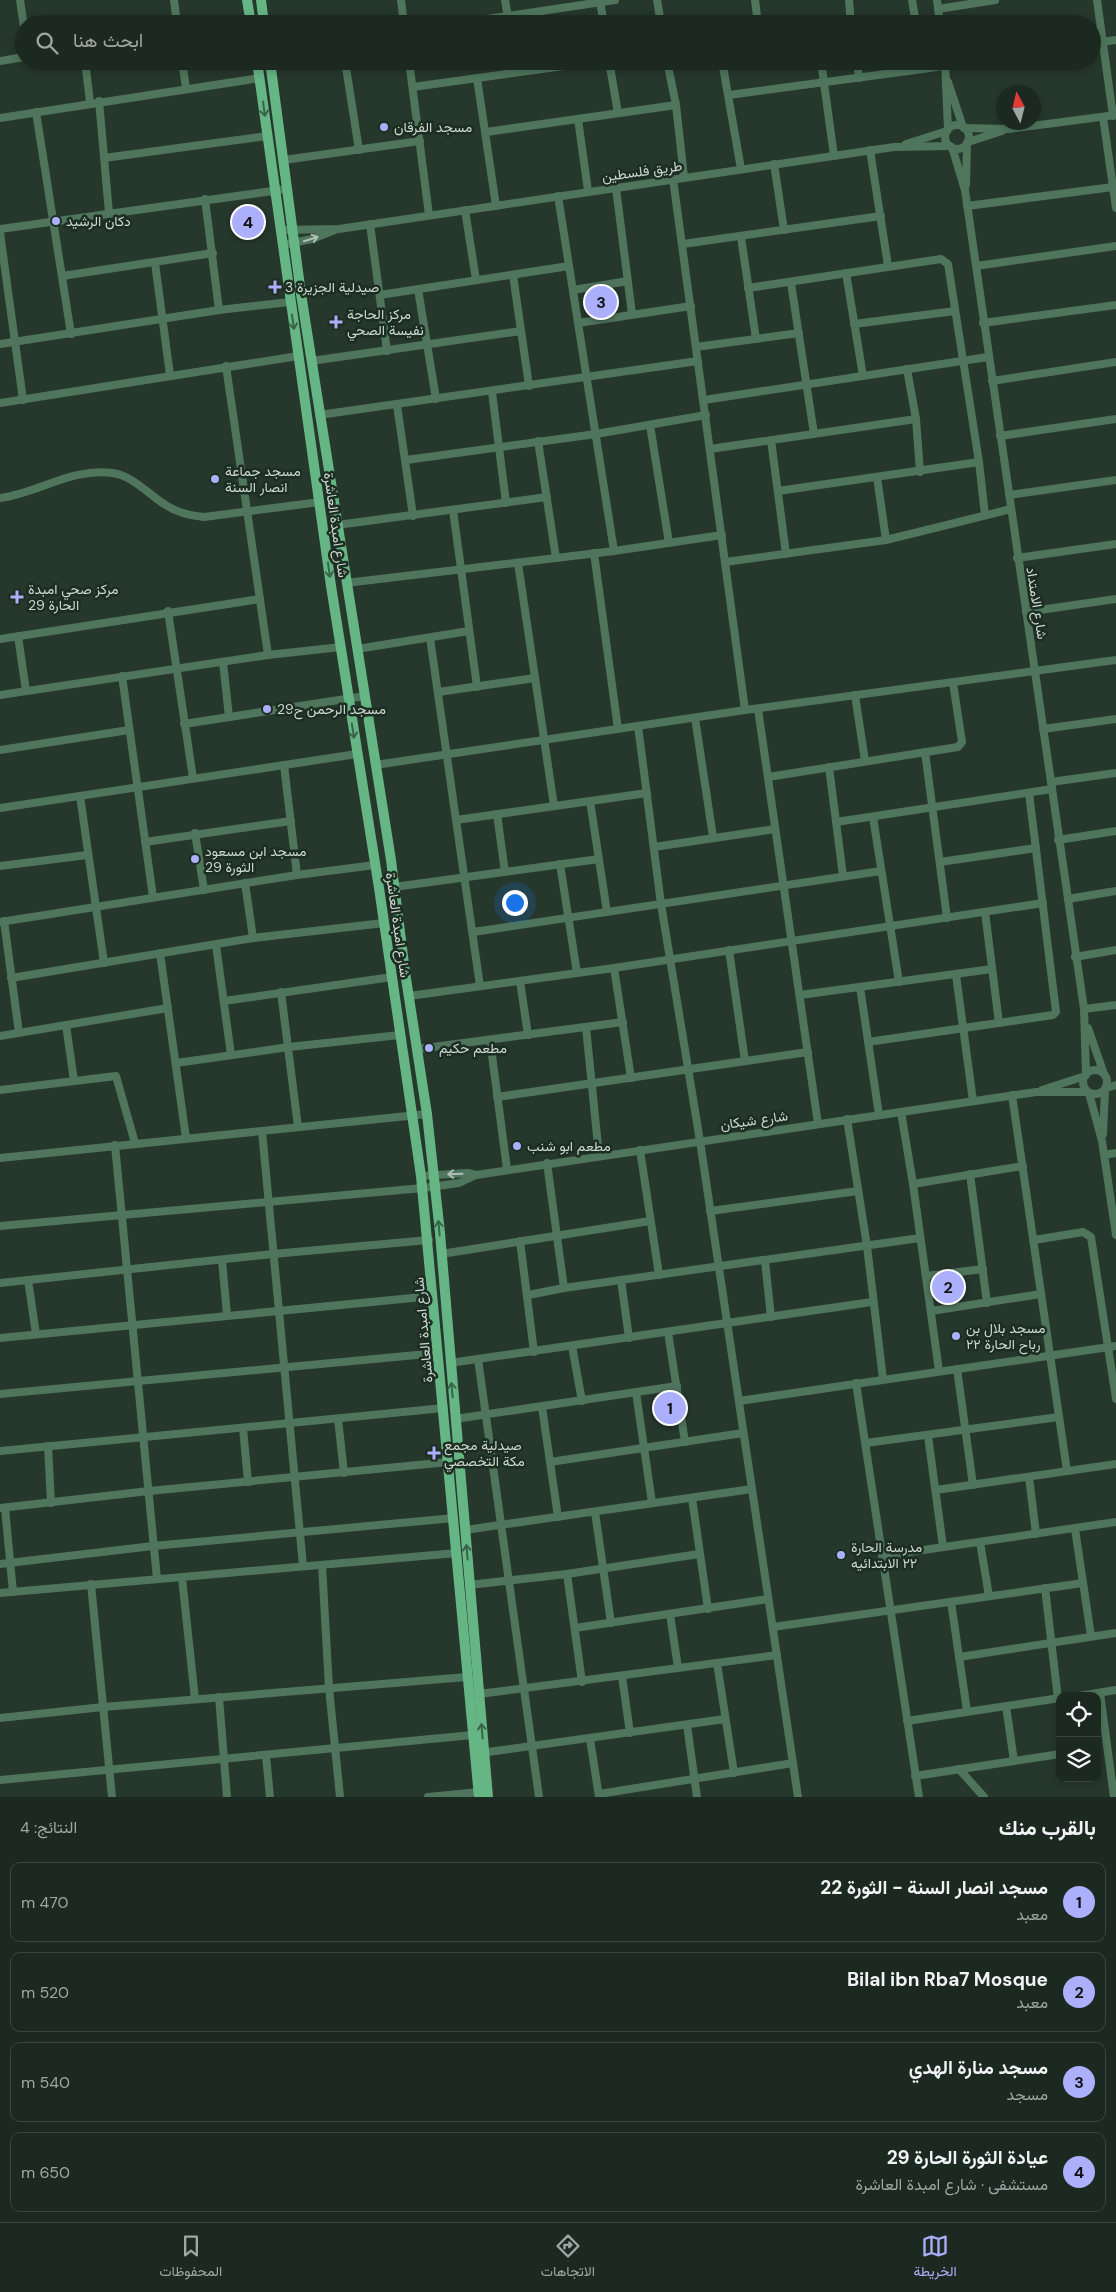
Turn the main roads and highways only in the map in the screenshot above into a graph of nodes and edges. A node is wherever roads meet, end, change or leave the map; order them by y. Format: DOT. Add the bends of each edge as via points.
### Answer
graph roads {
  1 [pos="247,0"];
  2 [pos="261,0"];
  3 [pos="250,15"];
  4 [pos="263,15"];
  5 [pos="259,70"];
  6 [pos="271,70"];
  7 [pos="396,902"];
  8 [pos="381,904"];
  9 [pos="468,1633"];
  10 [pos="479,1754"];
  11 [pos="482,1795"];
  1 -- 3 [label="main road"];
  2 -- 4 [label="main road"];
  5 -- 8 [label="main road, شارع امبدة العاشرة, one-way" via="290,302"];
  6 -- 7 [label="main road, شارع امبدة العاشرة" via="319,415"];
  7 -- 8 [label="main road"];
  9 -- 7 [label="main road, شارع امبدة العاشرة, one-way" via="465,1530 435,1186"];
  8 -- 9 [label="main road, شارع امبدة العاشرة" via="423,1188 456,1553"];
  10 -- 9 [label="main road, شارع امبدة العاشرة, one-way" via="479,1694"];
  9 -- 10 [label="main road, شارع امبدة العاشرة" via="467,1677 473,1735"];
  10 -- 11 [label="main road, شارع امبدة العاشرة"];
}
